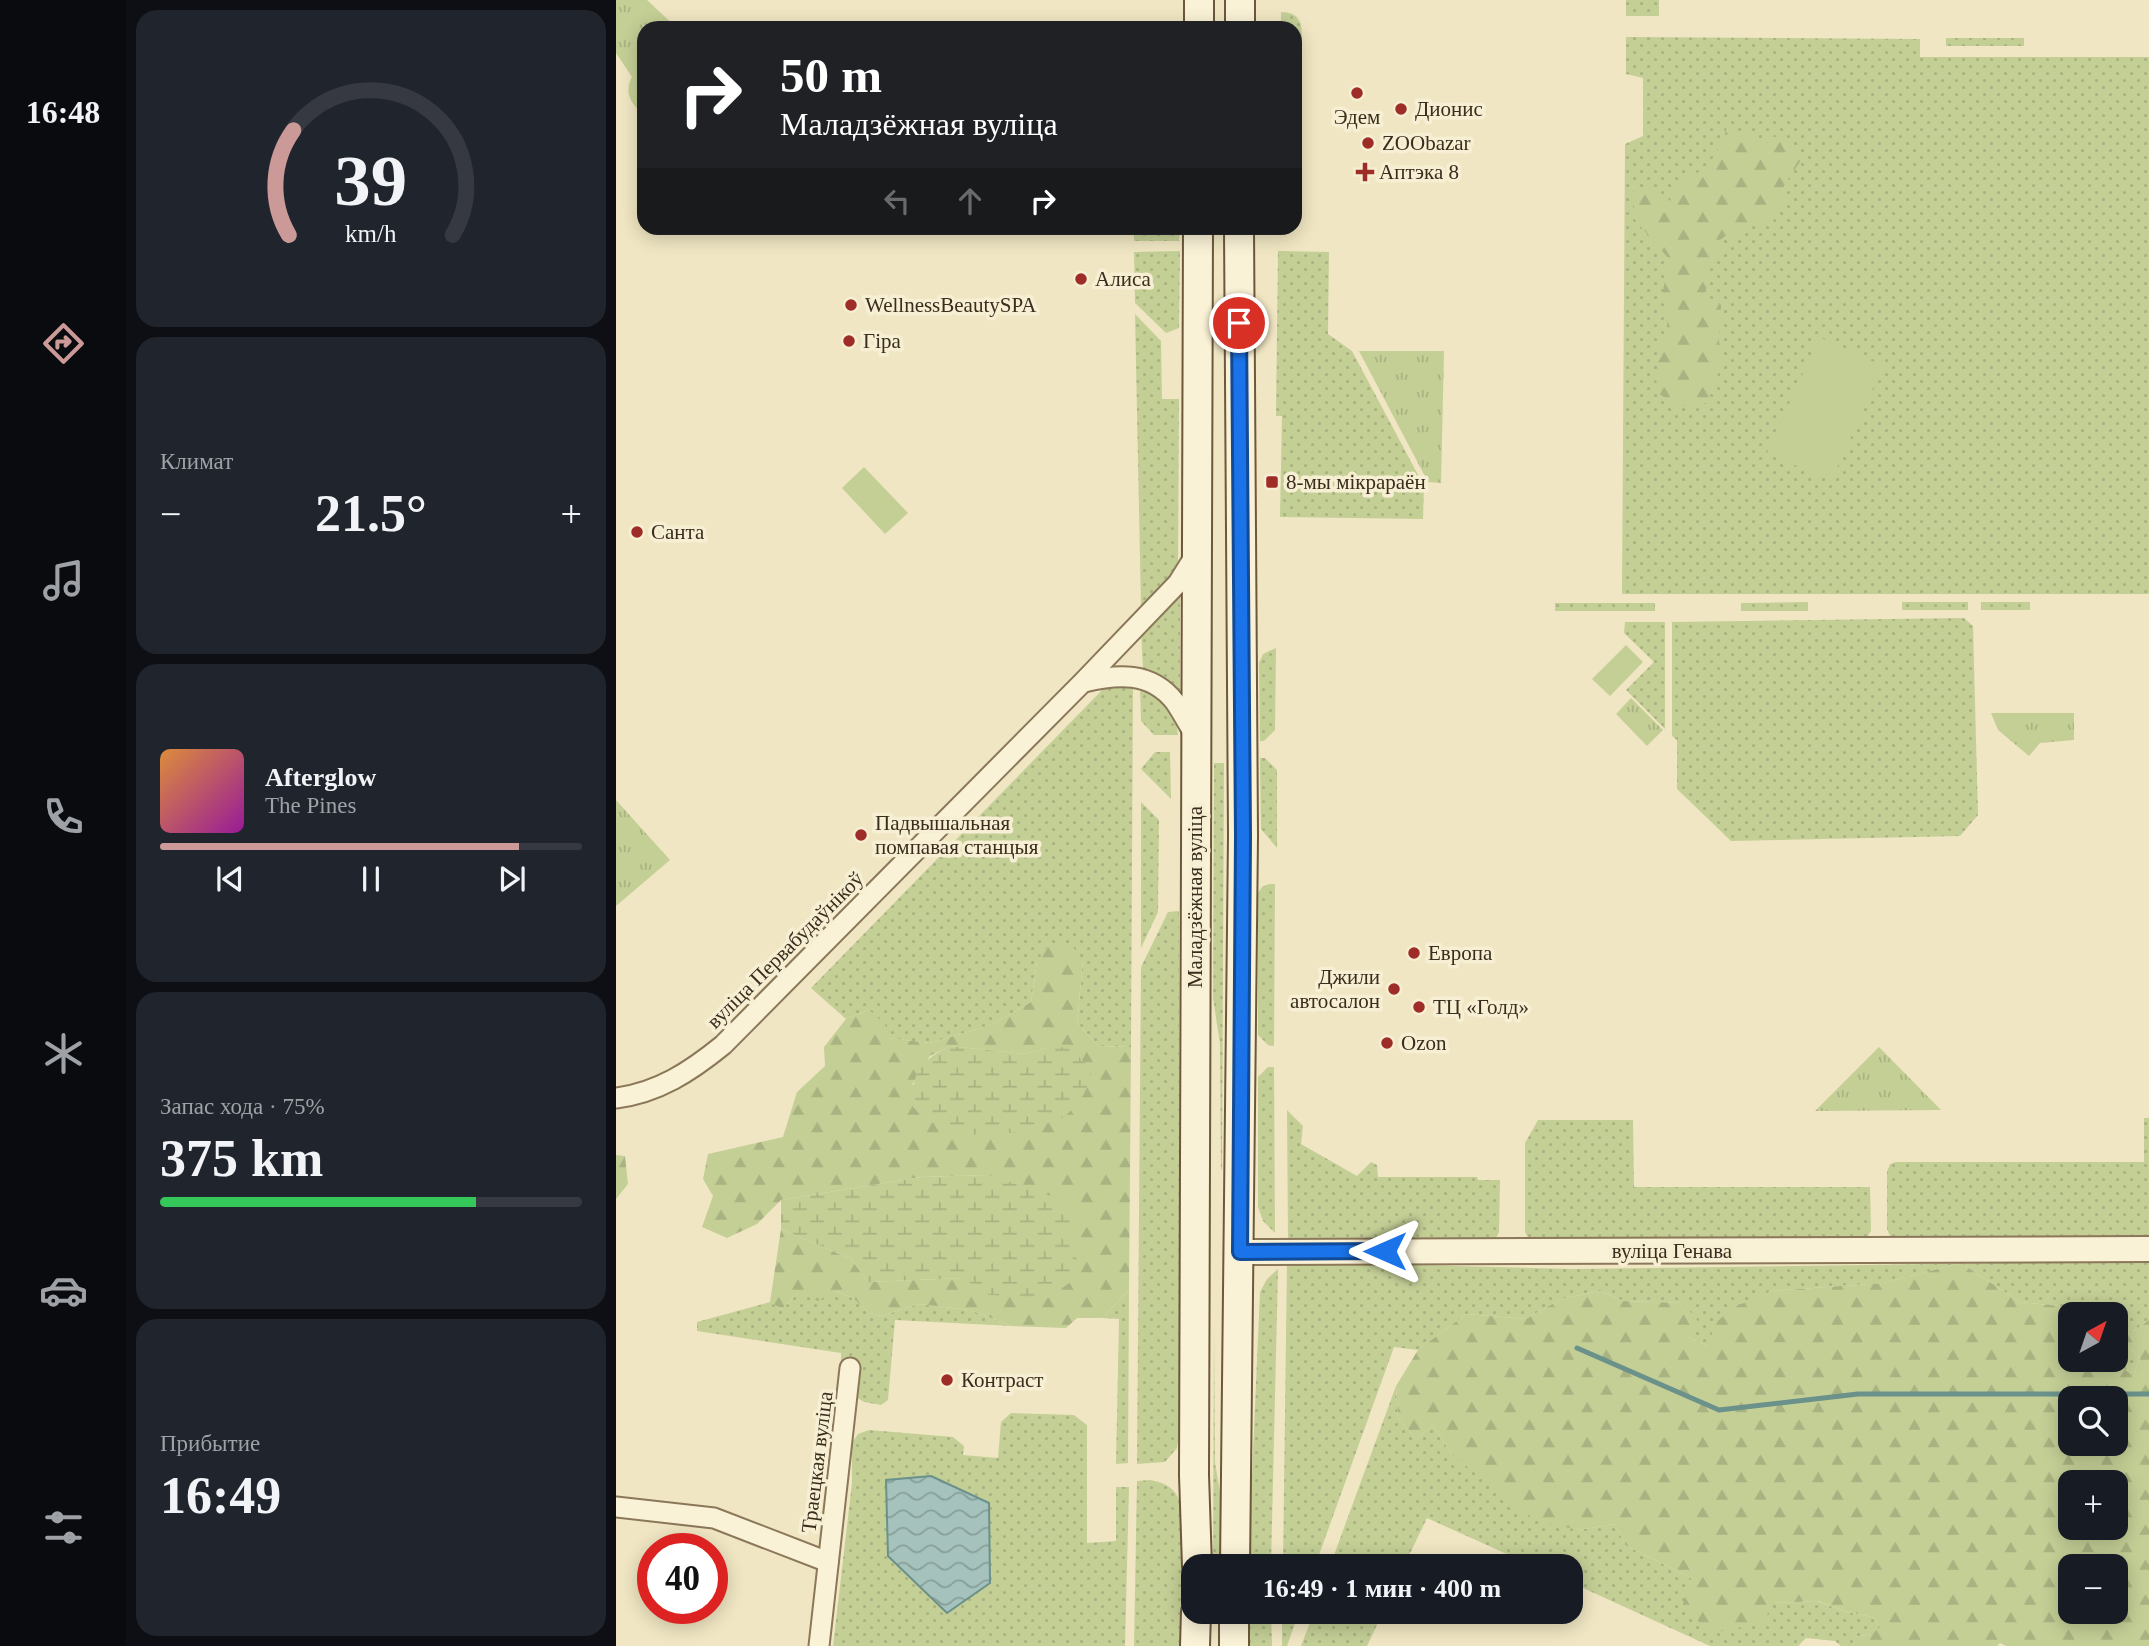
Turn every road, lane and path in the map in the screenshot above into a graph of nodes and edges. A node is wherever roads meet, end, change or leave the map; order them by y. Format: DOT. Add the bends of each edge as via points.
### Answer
graph roads {
  1 [pos="1199,0"];
  2 [pos="1240,0"];
  3 [pos="1199,21"];
  4 [pos="1240,21"];
  5 [pos="1198,235"];
  6 [pos="1239,235"];
  7 [pos="1197,553"];
  8 [pos="1083,682"];
  9 [pos="1196,737"];
  10 [pos="616,1098"];
  11 [pos="2149,1249"];
  12 [pos="1195,1252"];
  13 [pos="1240,1252"];
  14 [pos="850,1368"];
  15 [pos="616,1507"];
  16 [pos="1197,1554"];
  17 [pos="1235,1554"];
  18 [pos="828,1562"];
  19 [pos="1196,1624"];
  20 [pos="1234,1624"];
  21 [pos="819,1646"];
  22 [pos="1195,1646"];
  23 [pos="1234,1646"];
  1 -- 3 [label="main road"];
  2 -- 4 [label="main road"];
  5 -- 7 [label="main road, Маладзёжная вуліца"];
  6 -- 13 [label="main road"];
  7 -- 8 [label="street, вуліца Первабудаўнікоў" via="1178,583"];
  7 -- 9 [label="main road, Маладзёжная вуліца"];
  8 -- 9 [label="street" via="1113,675 1137,677 1174,700"];
  8 -- 10 [label="street, вуліца Первабудаўнікоў" via="723,1045 659,1087"];
  9 -- 12 [label="main road, Маладзёжная вуліца"];
  11 -- 13 [label="street, вуліца Генава"];
  12 -- 13 [label="main road, вуліца Генава"];
  12 -- 16 [label="main road, Маладзёжная вуліца"];
  13 -- 17 [label="main road"];
  14 -- 18 [label="street, Траецкая вуліца"];
  15 -- 18 [label="street, Траецкая вуліца" via="714,1518"];
  18 -- 21 [label="street, Траецкая вуліца"];
  19 -- 22 [label="main road"];
  20 -- 23 [label="main road"];
}
